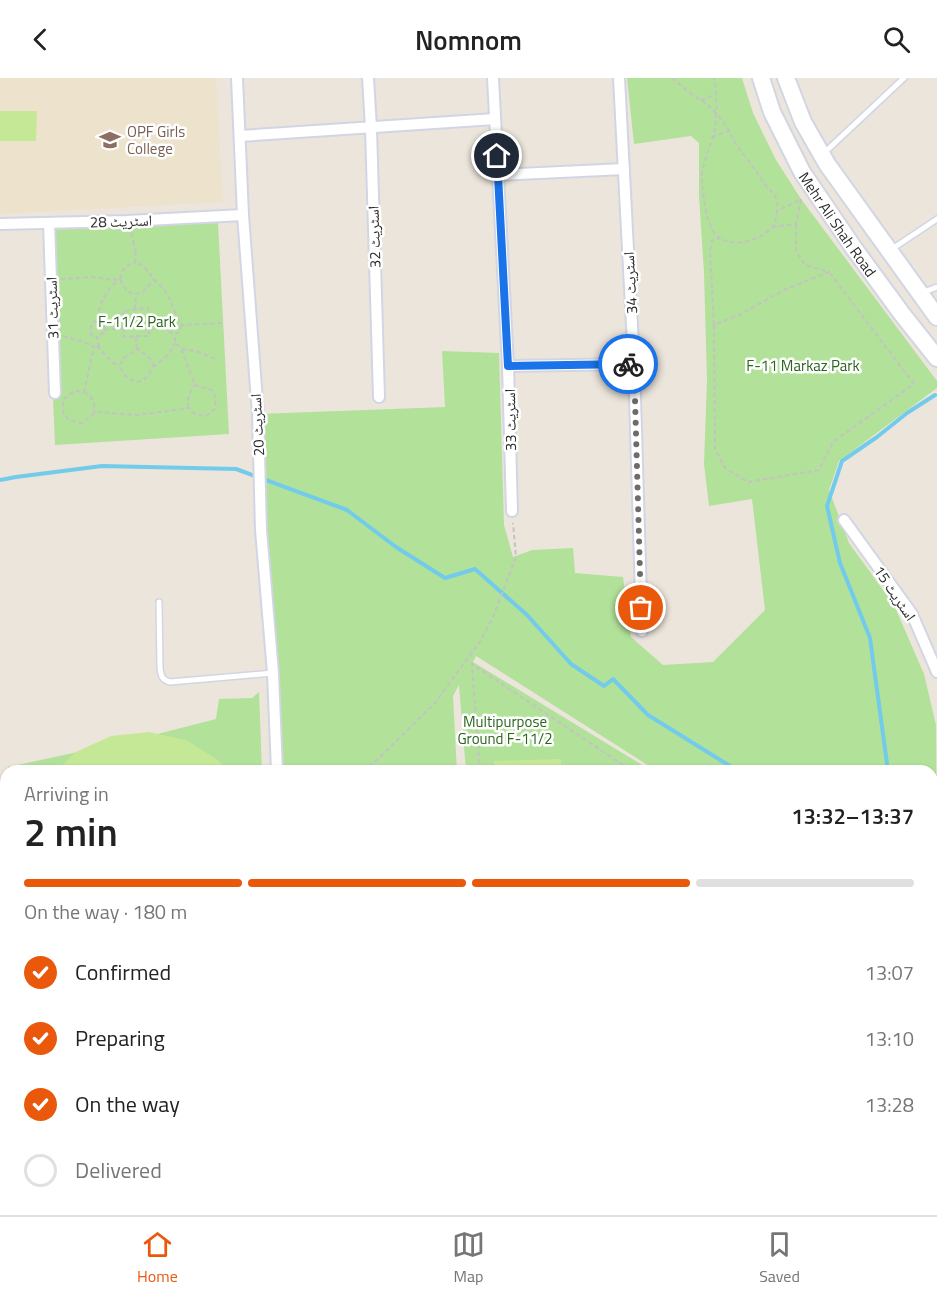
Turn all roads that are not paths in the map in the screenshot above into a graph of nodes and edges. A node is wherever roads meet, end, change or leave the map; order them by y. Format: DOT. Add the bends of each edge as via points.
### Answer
graph roads {
  1 [pos="237,78"];
  2 [pos="368,78"];
  3 [pos="494,78"];
  4 [pos="619,78"];
  5 [pos="761,78"];
  6 [pos="786,78"];
  7 [pos="904,78"];
  8 [pos="495,119"];
  9 [pos="371,128"];
  10 [pos="240,136"];
  11 [pos="822,155"];
  12 [pos="624,169"];
  13 [pos="498,175"];
  14 [pos="243,215"];
  15 [pos="937,219"];
  16 [pos="49,223"];
  17 [pos="0,224"];
  18 [pos="890,250"];
  19 [pos="937,287"];
  20 [pos="919,293"];
  21 [pos="937,317"];
  22 [pos="937,358"];
  23 [pos="634,364"];
  24 [pos="508,366"];
  25 [pos="55,393"];
  26 [pos="378,397"];
  27 [pos="512,511"];
  28 [pos="844,520"];
  29 [pos="159,602"];
  30 [pos="642,631"];
  31 [pos="937,672"];
  32 [pos="273,673"];
  33 [pos="277,765"];
  1 -- 10 [label="street, اسٹریٹ 20"];
  2 -- 9 [label="street, اسٹریٹ 32"];
  3 -- 8 [label="street, اسٹریٹ 33"];
  4 -- 12 [label="street, اسٹریٹ 34"];
  5 -- 22 [label="street, Mehr Ali Shah Road" via="771,112 802,172"];
  6 -- 11 [label="street, Mehr Ali Shah Road" via="803,122"];
  7 -- 11 [label="lane"];
  8 -- 9 [label="street"];
  8 -- 13 [label="street, اسٹریٹ 33"];
  9 -- 10 [label="street"];
  9 -- 26 [label="street, اسٹریٹ 32"];
  10 -- 14 [label="street, اسٹریٹ 20"];
  11 -- 18 [label="street, Mehr Ali Shah Road"];
  12 -- 13 [label="street"];
  12 -- 23 [label="street, اسٹریٹ 34"];
  13 -- 24 [label="street, اسٹریٹ 33"];
  14 -- 16 [label="street, اسٹریٹ 28"];
  14 -- 32 [label="street, اسٹریٹ 20"];
  15 -- 18 [label="lane"];
  16 -- 17 [label="street, اسٹریٹ 28"];
  16 -- 25 [label="street, اسٹریٹ 31"];
  18 -- 20 [label="street, Mehr Ali Shah Road"];
  19 -- 20 [label="lane"];
  20 -- 21 [label="street, Mehr Ali Shah Road"];
  23 -- 24 [label="street"];
  23 -- 30 [label="street, اسٹریٹ 34"];
  24 -- 27 [label="street, اسٹریٹ 33"];
  28 -- 31 [label="street, اسٹریٹ 15" via="912,614"];
  29 -- 32 [label="lane" via="160,668 165,680"];
  32 -- 33 [label="street, اسٹریٹ 20"];
}
